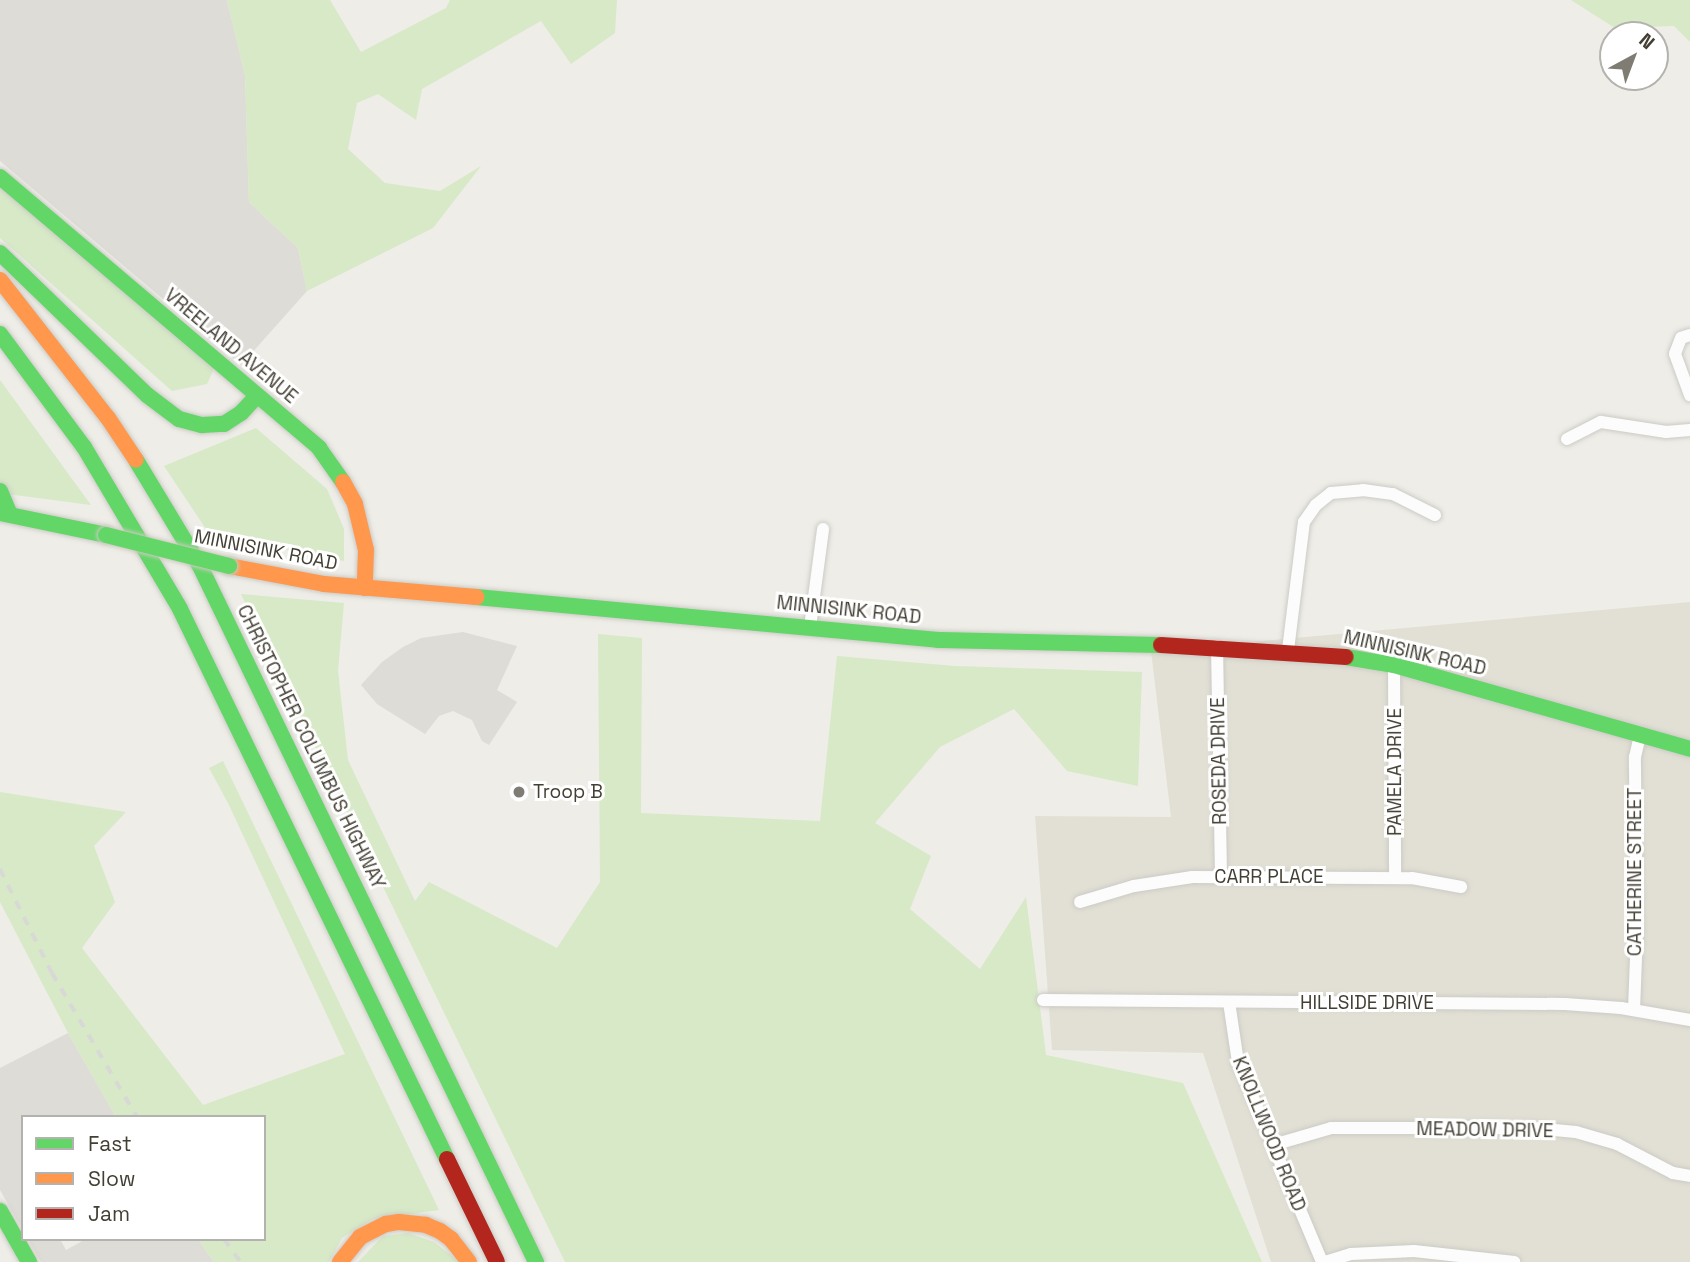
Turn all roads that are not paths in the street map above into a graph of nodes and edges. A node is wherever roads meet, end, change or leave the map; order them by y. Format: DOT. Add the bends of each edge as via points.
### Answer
graph roads {
  1 [pos="0,177"];
  2 [pos="0,253"];
  3 [pos="0,280"];
  4 [pos="0,334"];
  5 [pos="1690,335"];
  6 [pos="1690,395"];
  7 [pos="257,396"];
  8 [pos="1690,430"];
  9 [pos="1567,439"];
  10 [pos="0,492"];
  11 [pos="5,513"];
  12 [pos="1435,515"];
  13 [pos="823,529"];
  14 [pos="365,588"];
  15 [pos="810,627"];
  16 [pos="1217,646"];
  17 [pos="1288,650"];
  18 [pos="1394,666"];
  19 [pos="1640,736"];
  20 [pos="1690,749"];
  21 [pos="1221,877"];
  22 [pos="1395,878"];
  23 [pos="1461,887"];
  24 [pos="1080,902"];
  25 [pos="1043,1000"];
  26 [pos="1229,1002"];
  27 [pos="1634,1010"];
  28 [pos="1690,1020"];
  29 [pos="1273,1145"];
  30 [pos="1690,1176"];
  31 [pos="0,1211"];
  32 [pos="29,1262"];
  33 [pos="340,1262"];
  34 [pos="469,1262"];
  35 [pos="497,1262"];
  36 [pos="536,1262"];
  37 [pos="1323,1262"];
  38 [pos="1514,1262"];
  1 -- 7 [label="main road, VREELAND AVENUE"];
  2 -- 7 [label="main road" via="157,405 179,419 224,424"];
  3 -- 36 [label="main road, CHRISTOPHER COLUMBUS HIGHWAY" via="108,418 194,556"];
  4 -- 35 [label="main road" via="84,447 169,588"];
  5 -- 6 [label="street" via="1681,338 1675,354"];
  7 -- 14 [label="main road, VREELAND AVENUE" via="319,448 345,483 364,538"];
  8 -- 9 [label="street" via="1666,432 1601,422"];
  10 -- 11 [label="main road"];
  11 -- 14 [label="main road, MINNISINK ROAD, bridge" via="292,580"];
  12 -- 17 [label="street" via="1383,492 1350,489 1323,498 1304,522"];
  13 -- 15 [label="street"];
  14 -- 15 [label="main road, MINNISINK ROAD"];
  15 -- 16 [label="main road, MINNISINK ROAD" via="980,643"];
  16 -- 17 [label="main road, MINNISINK ROAD"];
  16 -- 21 [label="street, ROSEDA DRIVE"];
  17 -- 18 [label="main road, MINNISINK ROAD"];
  18 -- 19 [label="main road, MINNISINK ROAD"];
  18 -- 22 [label="street, PAMELA DRIVE"];
  19 -- 20 [label="main road, MINNISINK ROAD"];
  19 -- 27 [label="street, CATHERINE STREET" via="1635,757"];
  21 -- 22 [label="street, CARR PLACE"];
  21 -- 24 [label="street, CARR PLACE" via="1153,882"];
  22 -- 23 [label="street, CARR PLACE"];
  25 -- 26 [label="street, HILLSIDE DRIVE"];
  26 -- 27 [label="street, HILLSIDE DRIVE" via="1565,1004"];
  26 -- 29 [label="street, KNOLLWOOD ROAD" via="1238,1062"];
  27 -- 28 [label="street, HILLSIDE DRIVE"];
  29 -- 30 [label="street, MEADOW DRIVE" via="1331,1128 1533,1128 1576,1132 1606,1141"];
  29 -- 37 [label="street, KNOLLWOOD ROAD"];
  31 -- 32 [label="main road"];
  33 -- 34 [label="main road" via="360,1237 399,1222 440,1231"];
  37 -- 38 [label="street" via="1350,1254 1414,1251"];
}
